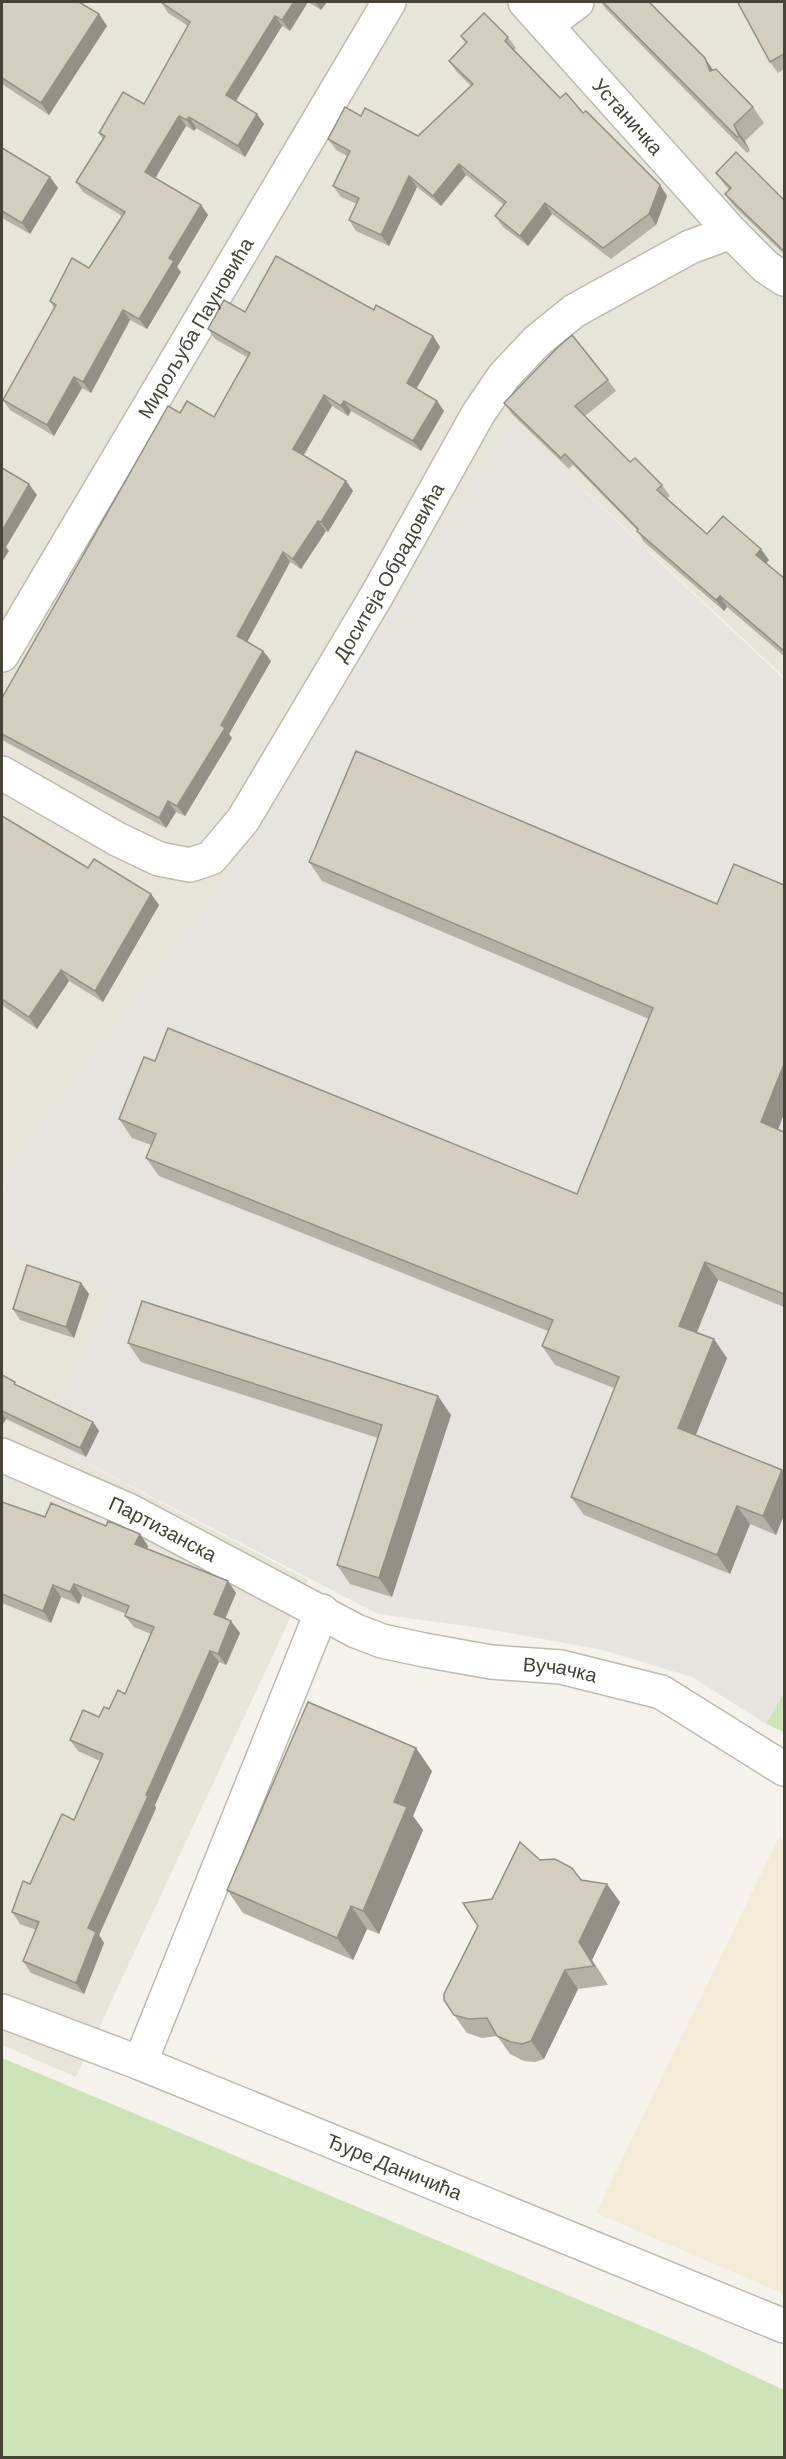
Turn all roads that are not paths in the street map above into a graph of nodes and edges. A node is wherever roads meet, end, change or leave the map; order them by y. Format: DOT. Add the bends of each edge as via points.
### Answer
graph roads {
  1 [pos="389,2"];
  2 [pos="525,2"];
  3 [pos="577,2"];
  4 [pos="546,25"];
  5 [pos="730,232"];
  6 [pos="784,279"];
  7 [pos="2,654"];
  8 [pos="2,773"];
  9 [pos="2,1455"];
  10 [pos="321,1611"];
  11 [pos="784,1769"];
  12 [pos="2,2011"];
  13 [pos="140,2063"];
  14 [pos="784,2326"];
  1 -- 7 [label="street, Мирољуба Пауновића"];
  2 -- 4 [label="street, Устаничка"];
  3 -- 4 [label="street"];
  4 -- 5 [label="street, Устаничка"];
  5 -- 6 [label="street"];
  5 -- 8 [label="street, Доситеја Обрадовића" via="690,247 574,311 537,341 504,376 478,414 377,595 243,820 212,858 190,865 159,859"];
  9 -- 10 [label="street, Партизанска" via="128,1510"];
  10 -- 11 [label="street, Вучачка" via="382,1641 491,1662 561,1667 661,1692"];
  10 -- 13 [label="street"];
  12 -- 13 [label="street, Ђуре Даничића"];
  13 -- 14 [label="street, Ђуре Даничића"];
}
